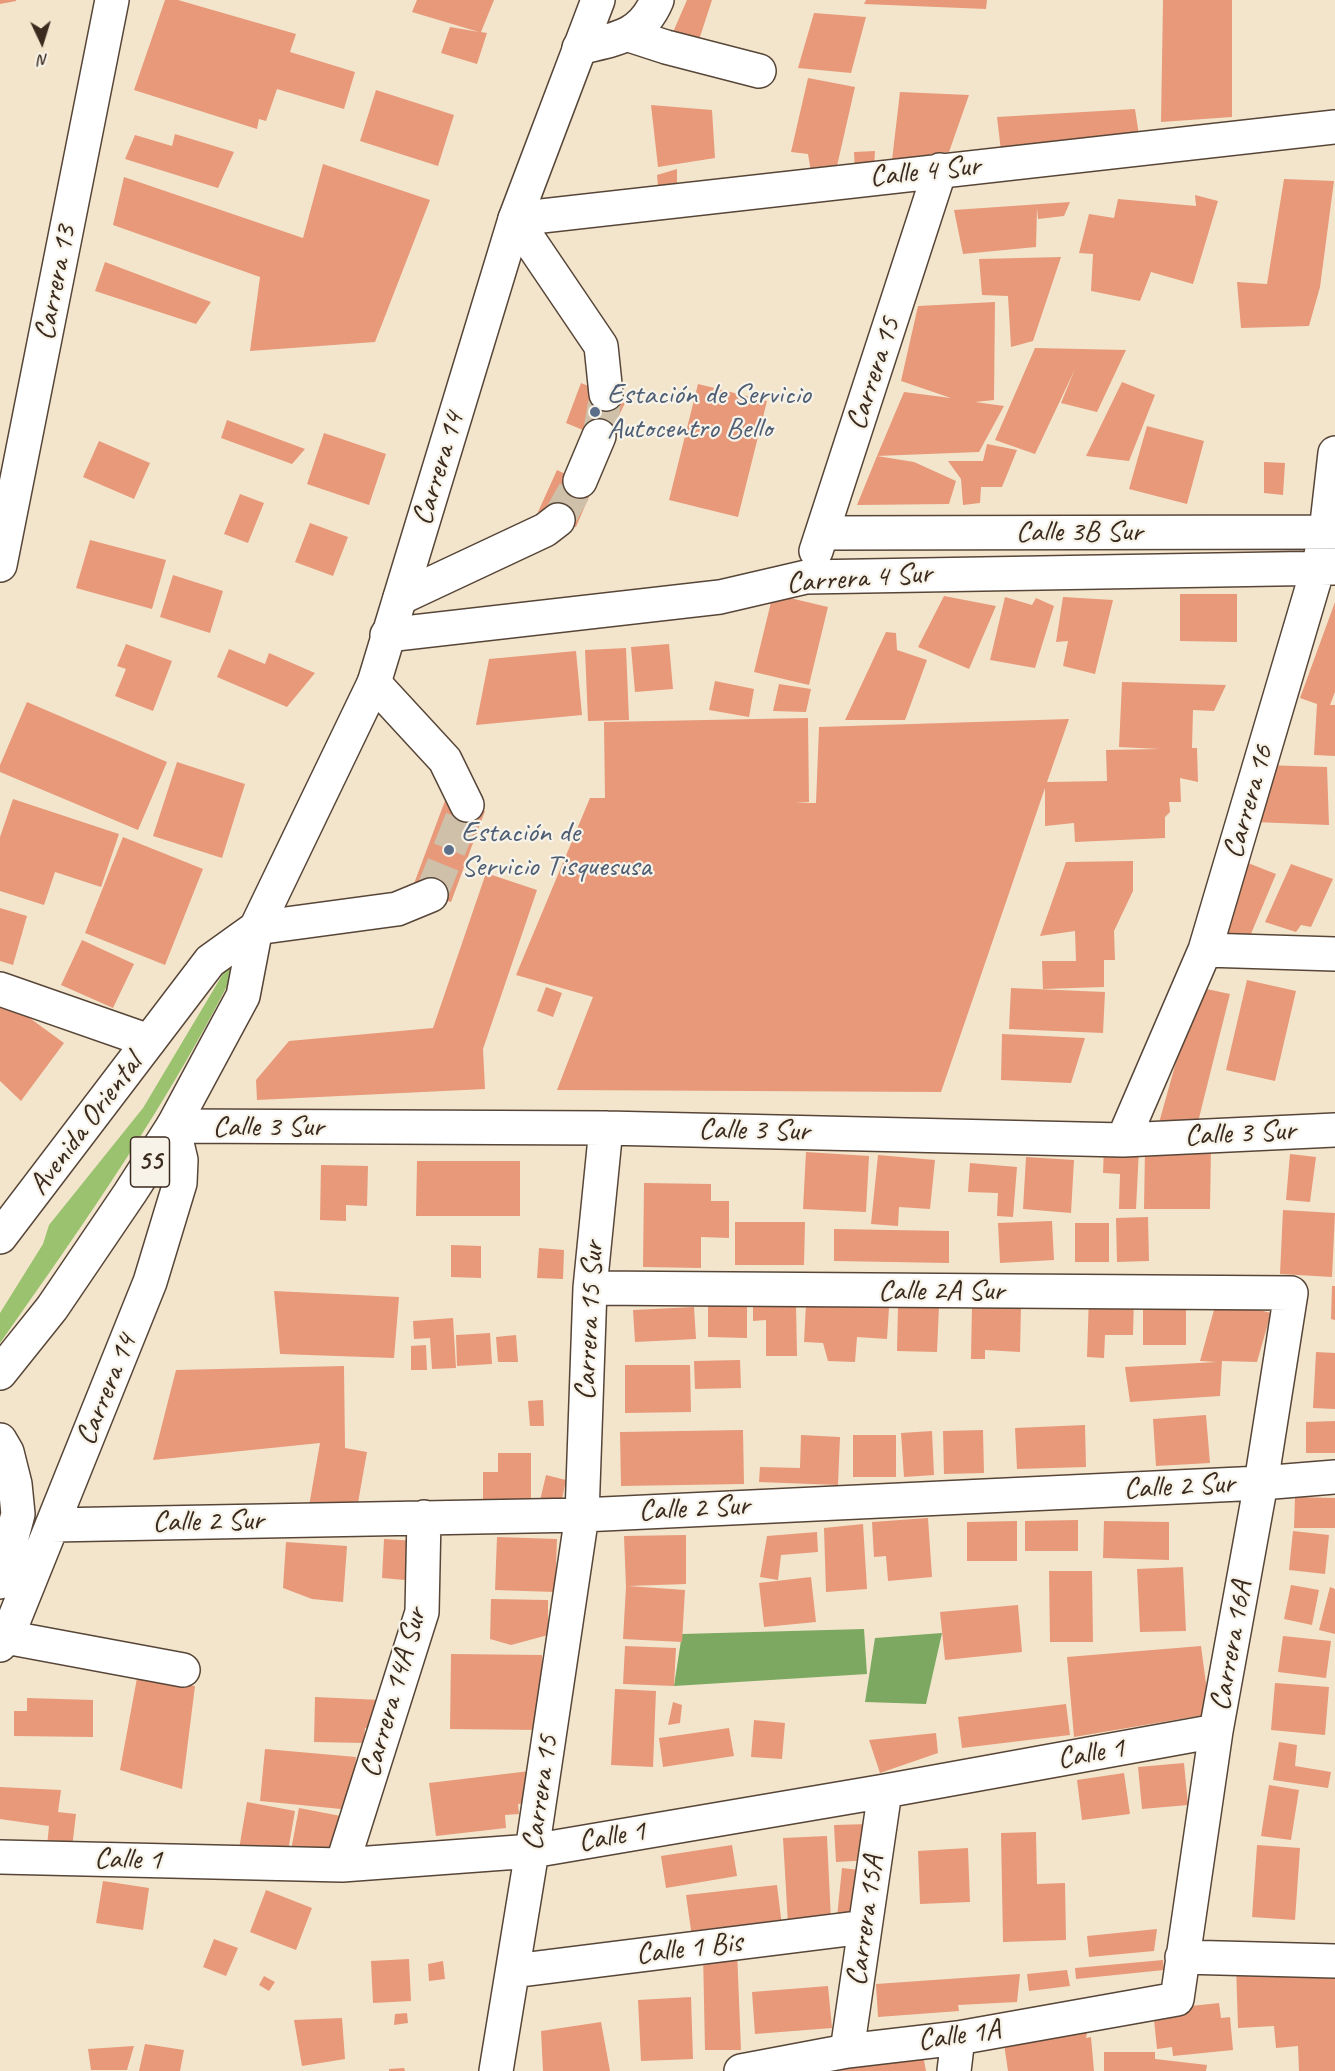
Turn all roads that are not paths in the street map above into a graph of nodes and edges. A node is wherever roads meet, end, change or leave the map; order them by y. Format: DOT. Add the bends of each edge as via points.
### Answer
graph roads {
  1 [pos="112,0"];
  2 [pos="598,0"];
  3 [pos="657,0"];
  4 [pos="629,35"];
  5 [pos="579,48"];
  6 [pos="759,71"];
  7 [pos="1335,127"];
  8 [pos="939,170"];
  9 [pos="515,219"];
  10 [pos="606,394"];
  11 [pos="598,436"];
  12 [pos="12,451"];
  13 [pos="1335,453"];
  14 [pos="580,481"];
  15 [pos="558,520"];
  16 [pos="1330,532"];
  17 [pos="823,533"];
  18 [pos="0,565"];
  19 [pos="1327,568"];
  20 [pos="807,577"];
  21 [pos="400,598"];
  22 [pos="387,635"];
  23 [pos="374,683"];
  24 [pos="466,805"];
  25 [pos="431,895"];
  26 [pos="256,928"];
  27 [pos="1205,950"];
  28 [pos="1335,954"];
  29 [pos="0,989"];
  30 [pos="149,1041"];
  31 [pos="173,1126"];
  32 [pos="606,1128"];
  33 [pos="1335,1130"];
  34 [pos="1123,1140"];
  35 [pos="3,1226"];
  36 [pos="590,1288"];
  37 [pos="1292,1293"];
  38 [pos="0,1373"];
  39 [pos="0,1440"];
  40 [pos="1335,1477"];
  41 [pos="1261,1483"];
  42 [pos="582,1515"];
  43 [pos="424,1517"];
  44 [pos="52,1525"];
  45 [pos="0,1578"];
  46 [pos="2,1639"];
  47 [pos="183,1670"];
  48 [pos="1216,1731"];
  49 [pos="885,1791"];
  50 [pos="532,1851"];
  51 [pos="0,1857"];
  52 [pos="342,1865"];
  53 [pos="865,1927"];
  54 [pos="1182,1957"];
  55 [pos="1335,1961"];
  56 [pos="513,1971"];
  57 [pos="1177,1999"];
  58 [pos="958,2038"];
  59 [pos="847,2051"];
  60 [pos="496,2071"];
  61 [pos="741,2071"];
  62 [pos="954,2071"];
  1 -- 12 [label="street, Carrera 13"];
  2 -- 5 [label="street, Carrera 14"];
  3 -- 4 [label="street" via="651,13"];
  4 -- 5 [label="street"];
  4 -- 6 [label="street"];
  5 -- 9 [label="street, Carrera 14"];
  7 -- 8 [label="street, Calle 4 Sur"];
  8 -- 9 [label="street, Calle 4 Sur"];
  8 -- 17 [label="street, Carrera 15"];
  9 -- 10 [label="street" via="601,346"];
  9 -- 21 [label="street, Carrera 14"];
  11 -- 14 [label="street"];
  12 -- 18 [label="street, Carrera 13"];
  13 -- 16 [label="street, Carrera 16"];
  15 -- 21 [label="street"];
  16 -- 17 [label="street, Calle 3B Sur"];
  16 -- 19 [label="street, Carrera 16"];
  17 -- 20 [label="street, Carrera 15"];
  19 -- 20 [label="street, Carrera 4 Sur"];
  19 -- 27 [label="street, Carrera 16"];
  20 -- 22 [label="street, Carrera 4 Sur" via="720,597"];
  21 -- 22 [label="street, Carrera 14"];
  22 -- 23 [label="street, Carrera 14"];
  23 -- 24 [label="street" via="445,760"];
  23 -- 26 [label="street, Carrera 14"];
  25 -- 26 [label="street" via="397,909"];
  26 -- 30 [label="street, Avenida Oriental" via="210,961"];
  26 -- 31 [label="street, 55" via="243,996"];
  27 -- 28 [label="street"];
  27 -- 34 [label="street, Carrera 16"];
  29 -- 30 [label="street"];
  30 -- 35 [label="street, Avenida Oriental / 55"];
  31 -- 32 [label="street, Calle 3 Sur"];
  31 -- 38 [label="street, 55" via="52,1308"];
  31 -- 44 [label="street, Carrera 14" via="181,1160 180,1183 150,1282"];
  32 -- 34 [label="street, Calle 3 Sur"];
  32 -- 36 [label="street, Carrera 15 Sur"];
  33 -- 34 [label="street, Calle 3 Sur"];
  36 -- 37 [label="street, Calle 2A Sur"];
  36 -- 42 [label="street, Carrera 15 Sur"];
  37 -- 41 [label="street, Carrera 16A"];
  39 -- 45 [label="street" via="15,1484 18,1514"];
  40 -- 41 [label="street, Calle 2 Sur"];
  41 -- 42 [label="street, Calle 2 Sur"];
  41 -- 48 [label="street, Carrera 16A"];
  42 -- 43 [label="street, Calle 2 Sur"];
  42 -- 50 [label="street, Carrera 15"];
  43 -- 44 [label="street, Calle 2 Sur"];
  43 -- 52 [label="street, Carrera 14A Sur" via="422,1612"];
  44 -- 46 [label="street, Carrera 14"];
  46 -- 47 [label="street"];
  48 -- 49 [label="street, Calle 1"];
  48 -- 54 [label="street, Carrera 16A"];
  49 -- 50 [label="street, Calle 1"];
  49 -- 53 [label="street, Carrera 15A"];
  50 -- 52 [label="street, Calle 1"];
  50 -- 56 [label="street, Carrera 15"];
  51 -- 52 [label="street, Calle 1"];
  53 -- 56 [label="street, Calle 1 Bis"];
  53 -- 59 [label="street, Carrera 15A"];
  54 -- 55 [label="street"];
  54 -- 57 [label="street, Carrera 16A"];
  56 -- 60 [label="street, Carrera 15"];
  57 -- 58 [label="street, Calle 1A"];
  58 -- 59 [label="street, Calle 1A"];
  58 -- 62 [label="street"];
  59 -- 61 [label="street, Calle 1A"];
}
